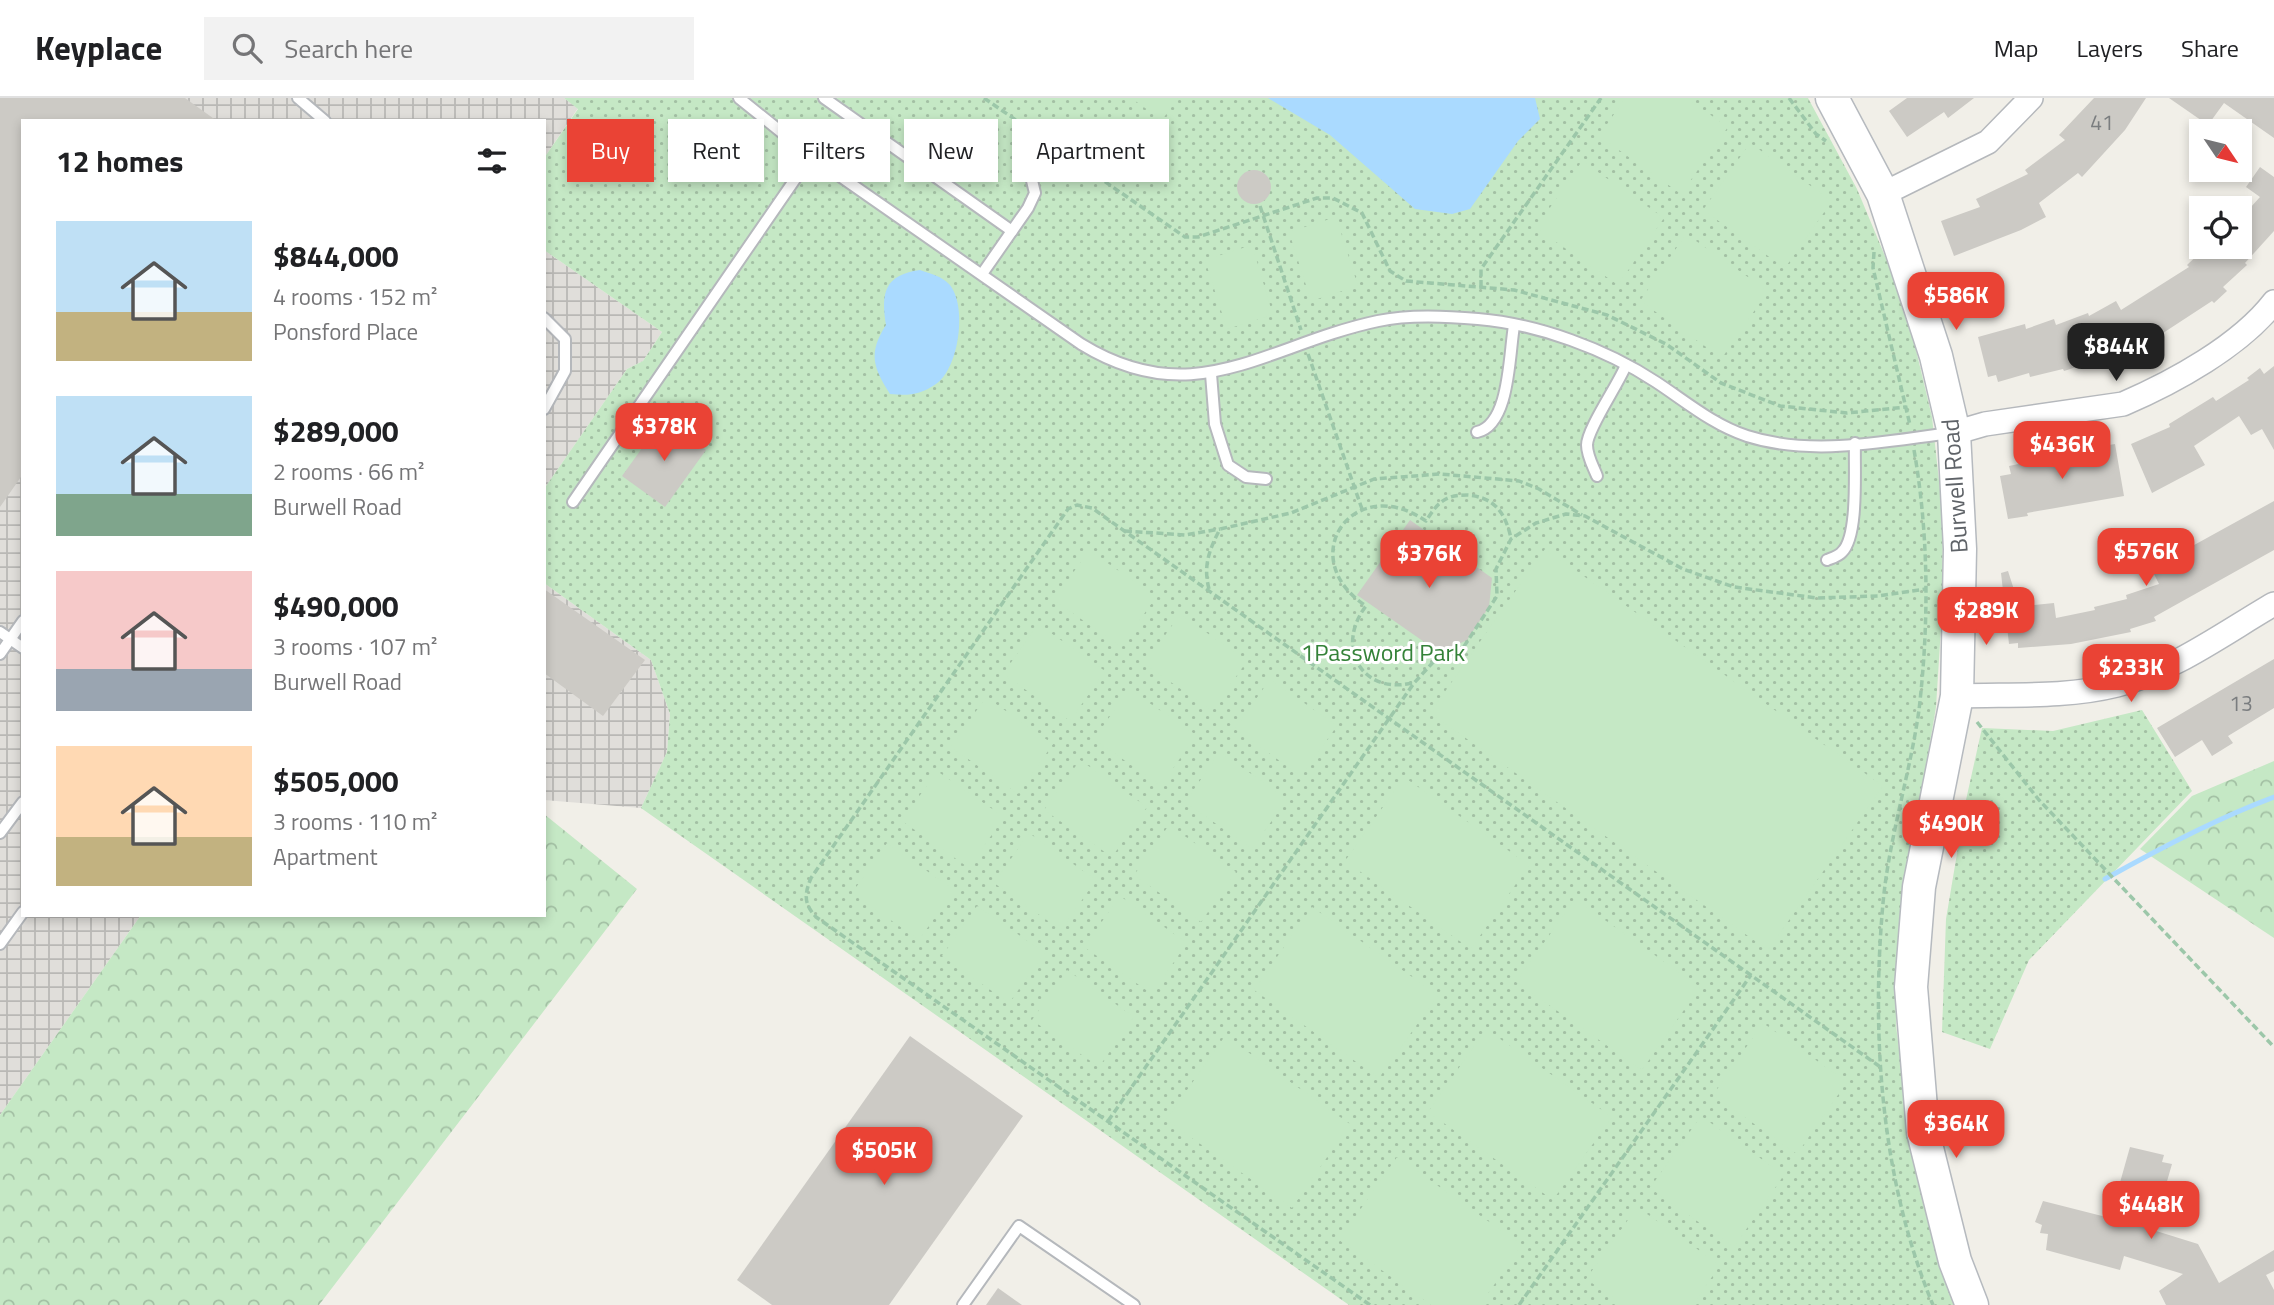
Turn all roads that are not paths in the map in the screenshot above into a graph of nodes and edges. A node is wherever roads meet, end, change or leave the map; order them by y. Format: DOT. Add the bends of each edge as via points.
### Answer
graph roads {
  1 [pos="298,98"];
  2 [pos="824,98"];
  3 [pos="1832,98"];
  4 [pos="2031,98"];
  5 [pos="743,99"];
  6 [pos="322,119"];
  7 [pos="778,128"];
  8 [pos="793,182"];
  9 [pos="849,182"];
  10 [pos="1032,182"];
  11 [pos="1883,194"];
  12 [pos="1012,231"];
  13 [pos="982,274"];
  14 [pos="2274,302"];
  15 [pos="546,320"];
  16 [pos="1514,327"];
  17 [pos="1626,365"];
  18 [pos="1211,374"];
  19 [pos="546,405"];
  20 [pos="1477,432"];
  21 [pos="1954,433"];
  22 [pos="1855,443"];
  23 [pos="1597,476"];
  24 [pos="1266,479"];
  25 [pos="573,502"];
  26 [pos="1827,560"];
  27 [pos="2274,604"];
  28 [pos="21,624"];
  29 [pos="0,632"];
  30 [pos="10,639"];
  31 [pos="21,647"];
  32 [pos="0,654"];
  33 [pos="1966,708"];
  34 [pos="21,805"];
  35 [pos="0,833"];
  36 [pos="21,915"];
  37 [pos="0,944"];
  38 [pos="963,1305"];
  39 [pos="1134,1305"];
  40 [pos="1972,1305"];
  1 -- 6 [label="lane"];
  2 -- 12 [label="lane"];
  3 -- 11 [label="main road, Burwell Road"];
  4 -- 11 [label="street" via="1988,142"];
  5 -- 7 [label="lane"];
  8 -- 25 [label="lane"];
  9 -- 13 [label="lane"];
  10 -- 12 [label="lane" via="1035,193"];
  11 -- 21 [label="main road, Burwell Road" via="1936,356"];
  12 -- 13 [label="lane"];
  13 -- 18 [label="lane" via="1103,358 1153,372"];
  14 -- 21 [label="street" via="2251,330 2123,404"];
  15 -- 19 [label="lane" via="565,339 565,371"];
  16 -- 17 [label="lane" via="1572,341"];
  16 -- 18 [label="lane" via="1480,319 1380,320"];
  16 -- 20 [label="lane" via="1501,409 1492,423"];
  17 -- 22 [label="lane" via="1711,420 1748,437 1808,447"];
  17 -- 23 [label="lane" via="1588,436 1588,453"];
  18 -- 24 [label="lane" via="1215,424 1228,466 1246,477"];
  21 -- 22 [label="lane"];
  21 -- 33 [label="main road, Burwell Road"];
  22 -- 26 [label="lane" via="1851,538 1842,553"];
  27 -- 33 [label="street" via="2158,671 2119,685"];
  28 -- 30 [label="lane"];
  29 -- 30 [label="lane"];
  30 -- 31 [label="lane"];
  30 -- 32 [label="lane"];
  33 -- 40 [label="main road, Burwell Road" via="1919,887 1911,987 1923,1132 1955,1261"];
  34 -- 35 [label="lane"];
  36 -- 37 [label="lane"];
  38 -- 39 [label="lane" via="1019,1226"];
}
